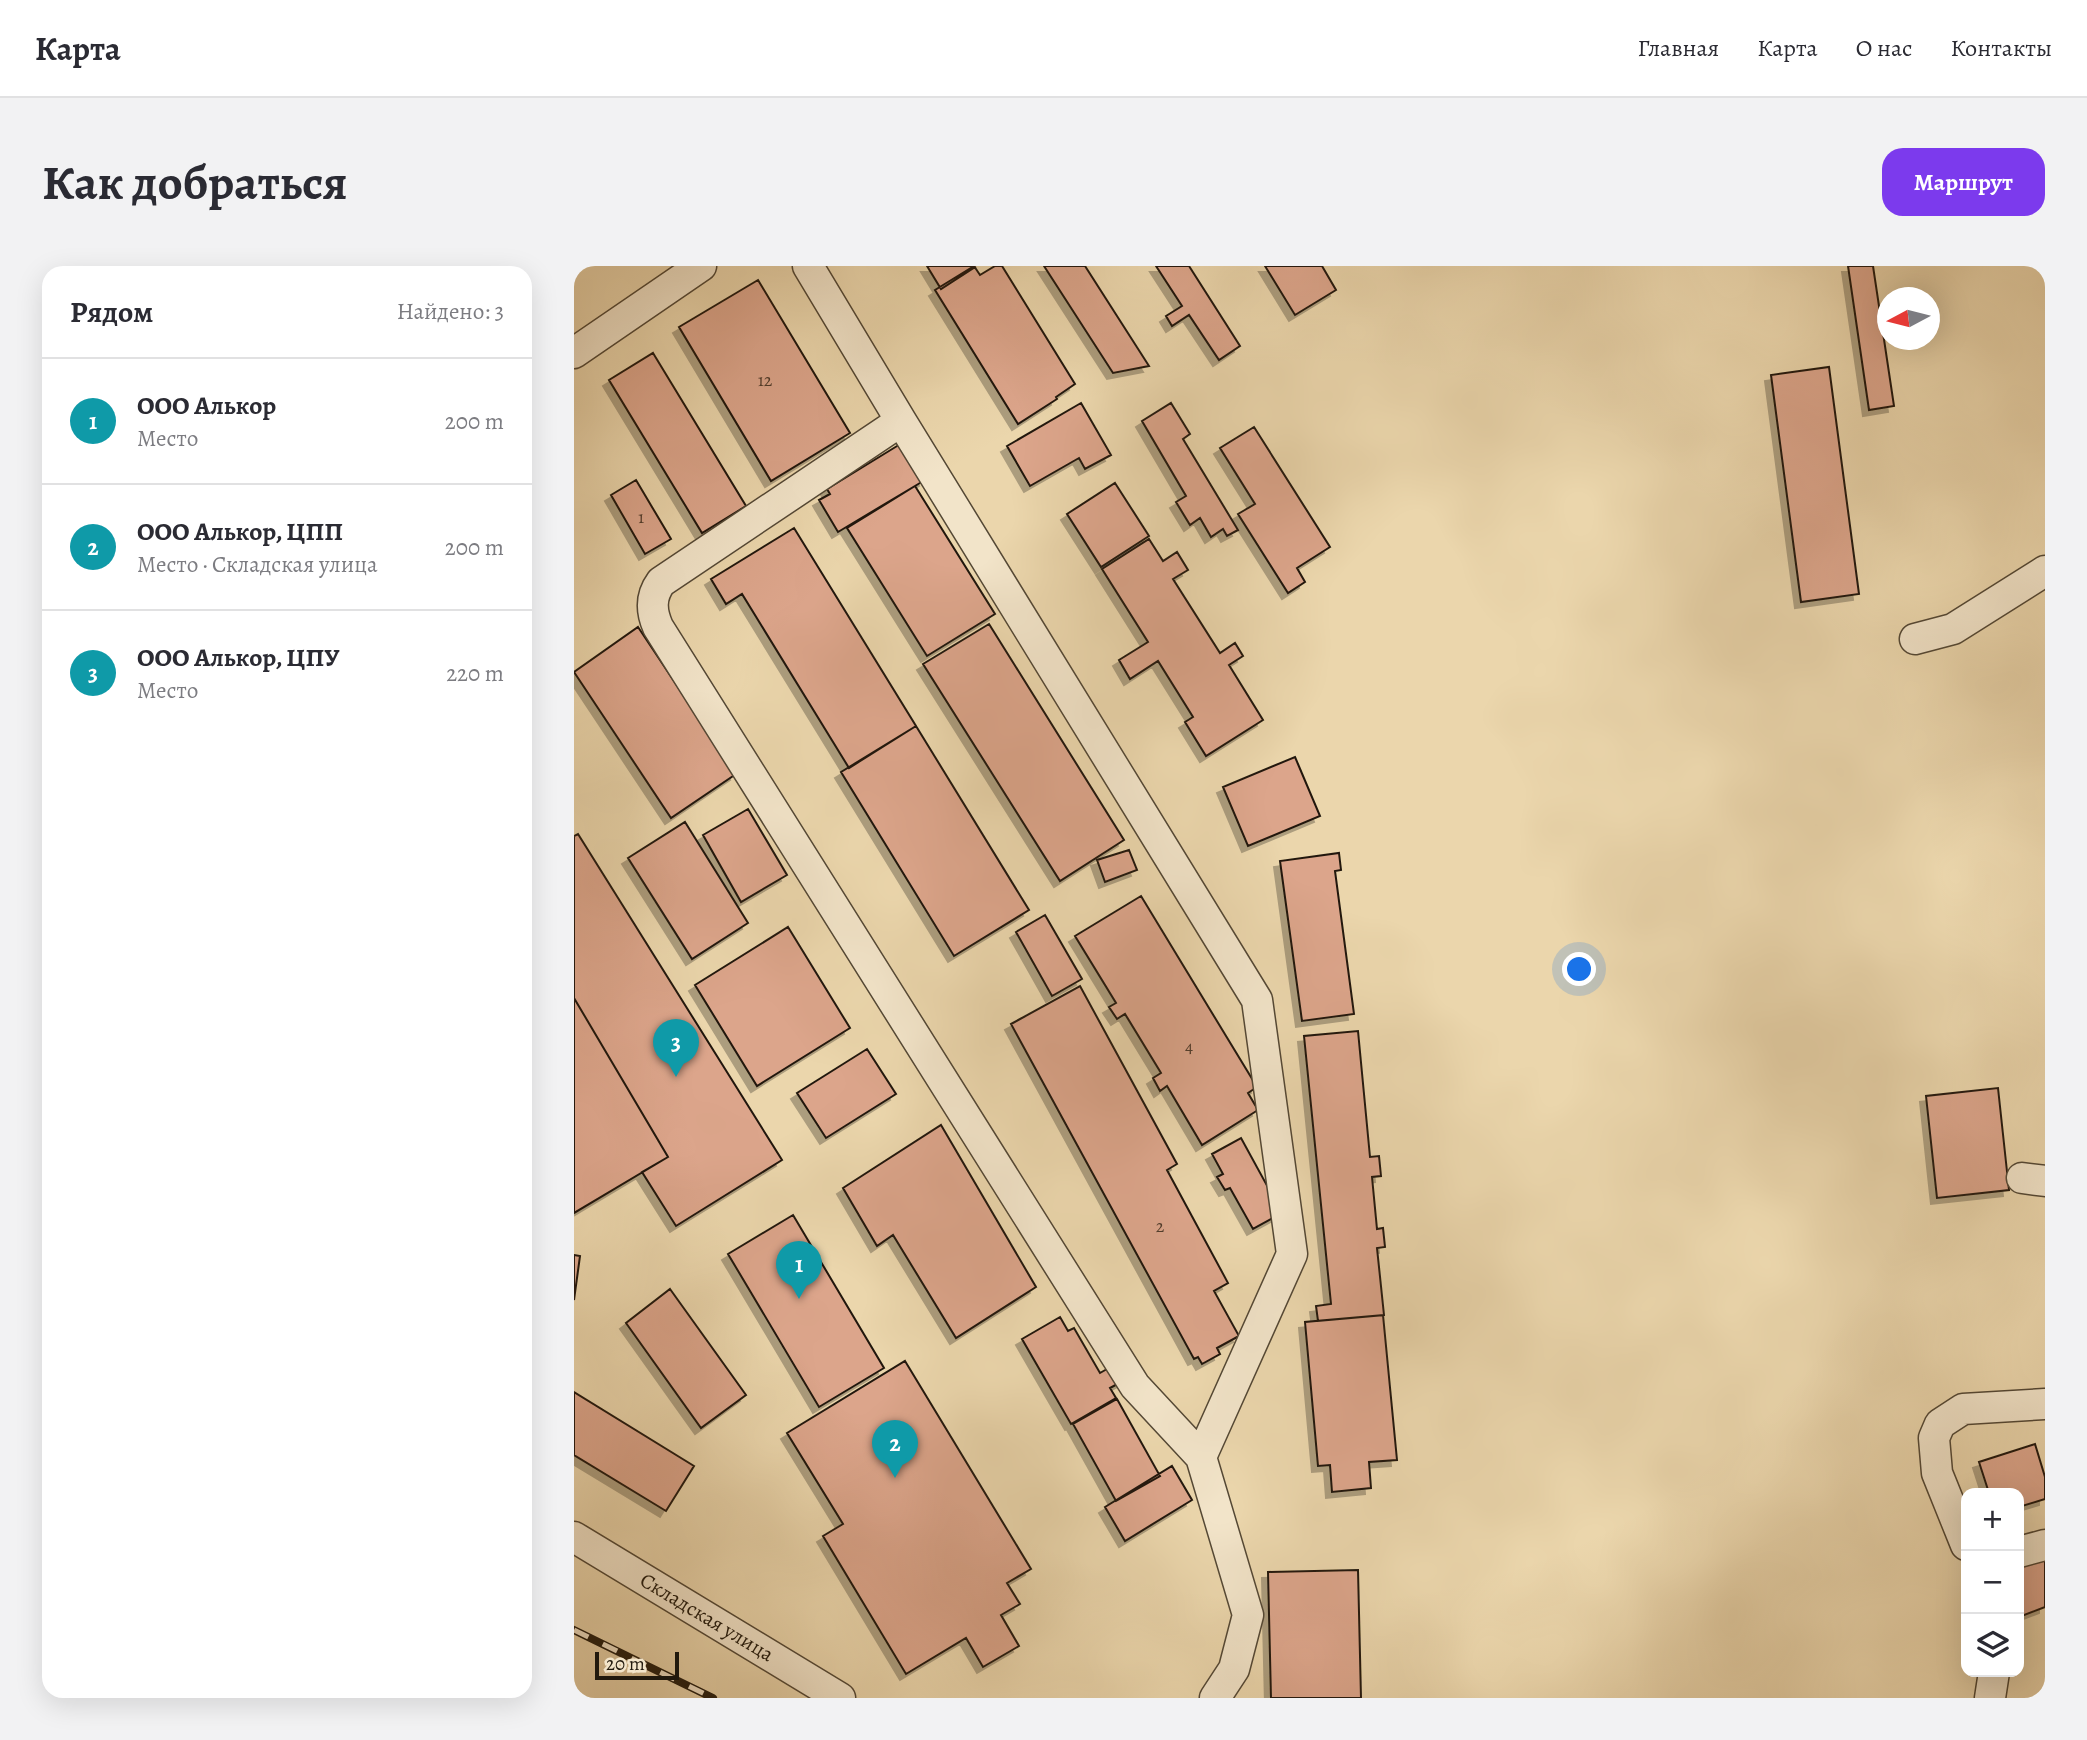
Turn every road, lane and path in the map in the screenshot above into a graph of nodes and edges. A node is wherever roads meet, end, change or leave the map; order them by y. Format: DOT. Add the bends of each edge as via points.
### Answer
graph roads {
  1 [pos="701,266"];
  2 [pos="808,266"];
  3 [pos="574,353"];
  4 [pos="901,421"];
  5 [pos="2045,571"];
  6 [pos="1915,639"];
  7 [pos="2045,1404"];
  8 [pos="1201,1457"];
  9 [pos="1961,1533"];
  10 [pos="574,1537"];
  11 [pos="2045,1545"];
  12 [pos="2023,1551"];
  13 [pos="1993,1677"];
  14 [pos="840,1698"];
  15 [pos="1216,1698"];
  16 [pos="1990,1698"];
  1 -- 3 [label="street"];
  2 -- 4 [label="street"];
  4 -- 8 [label="street" via="1257,1000 1292,1254"];
  4 -- 8 [label="street" via="662,582 654,591 653,615 1135,1386"];
  5 -- 6 [label="street" via="1953,629"];
  7 -- 9 [label="street" via="1963,1409 1940,1424 1934,1438 1937,1473"];
  8 -- 15 [label="street" via="1248,1615 1234,1669"];
  10 -- 14 [label="street, Складская улица"];
  11 -- 12 [label="street"];
  13 -- 16 [label="street"];
}
